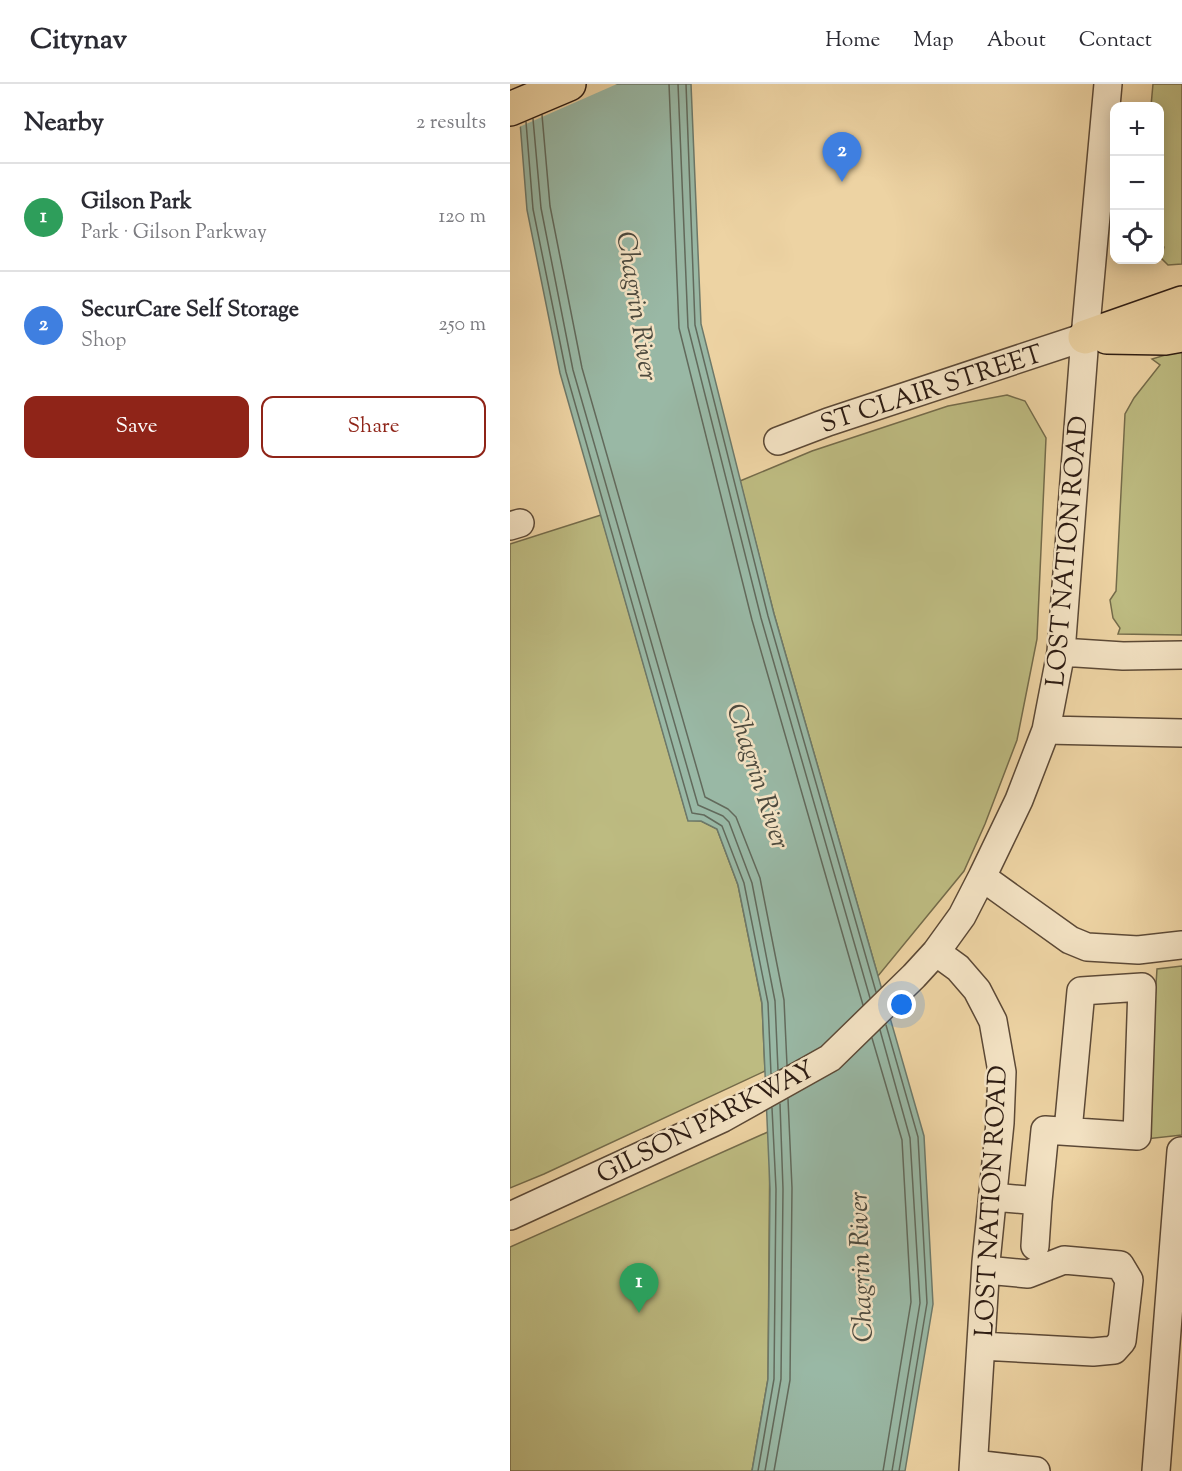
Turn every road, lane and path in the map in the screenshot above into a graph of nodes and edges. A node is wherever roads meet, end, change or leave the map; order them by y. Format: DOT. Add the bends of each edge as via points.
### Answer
graph roads {
  1 [pos="569,84"];
  2 [pos="1108,84"];
  3 [pos="510,109"];
  4 [pos="1182,303"];
  5 [pos="1182,335"];
  6 [pos="1085,337"];
  7 [pos="778,441"];
  8 [pos="1061,652"];
  9 [pos="1182,655"];
  10 [pos="1046,730"];
  11 [pos="1182,733"];
  12 [pos="982,877"];
  13 [pos="1182,945"];
  14 [pos="936,952"];
  15 [pos="1068,1131"];
  16 [pos="1181,1151"];
  17 [pos="993,1197"];
  18 [pos="1038,1201"];
  19 [pos="510,1216"];
  20 [pos="1035,1246"];
  21 [pos="986,1270"];
  22 [pos="981,1346"];
  23 [pos="974,1467"];
  24 [pos="1036,1471"];
  25 [pos="1156,1471"];
  1 -- 3 [label="highway"];
  2 -- 6 [label="street, LOST NATION ROAD"];
  4 -- 6 [label="highway"];
  5 -- 6 [label="highway"];
  6 -- 7 [label="street, ST CLAIR STREET"];
  6 -- 8 [label="street, LOST NATION ROAD"];
  8 -- 9 [label="street"];
  8 -- 10 [label="street, LOST NATION ROAD"];
  10 -- 11 [label="street"];
  10 -- 12 [label="street, LOST NATION ROAD" via="1019,800"];
  12 -- 13 [label="street" via="1070,940 1087,947 1138,950"];
  12 -- 14 [label="street, LOST NATION ROAD" via="962,916"];
  14 -- 17 [label="street, LOST NATION ROAD" via="977,990 993,1021 1002,1072"];
  14 -- 19 [label="street, GILSON PARKWAY" via="830,1058 723,1118"];
  15 -- 15 [label="street" via="1137,1136 1142,987 1081,992"];
  15 -- 18 [label="street" via="1045,1130"];
  16 -- 25 [label="street"];
  17 -- 18 [label="street"];
  17 -- 21 [label="street, LOST NATION ROAD"];
  18 -- 20 [label="street"];
  21 -- 22 [label="street, LOST NATION ROAD"];
  21 -- 22 [label="street" via="1028,1275 1064,1260 1120,1265 1129,1280 1122,1341 1114,1350"];
  22 -- 23 [label="street, LOST NATION ROAD"];
  23 -- 24 [label="street"];
}
